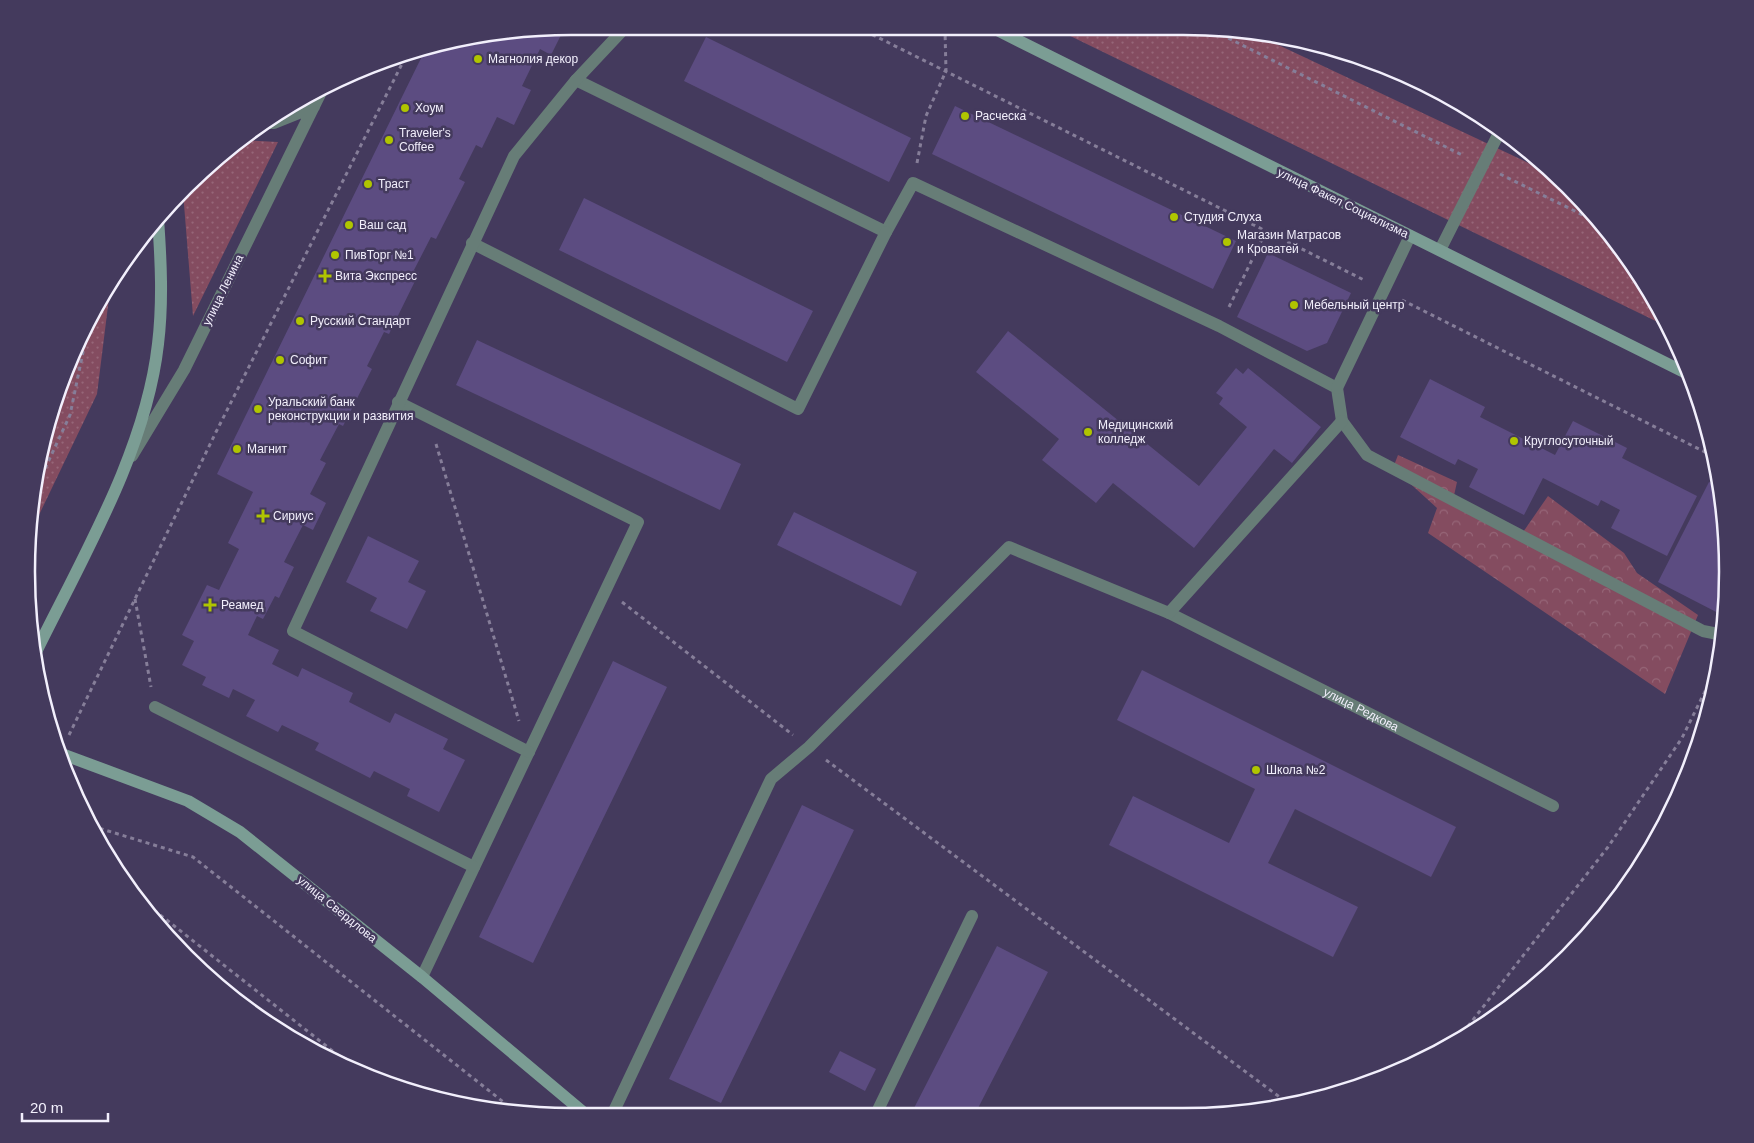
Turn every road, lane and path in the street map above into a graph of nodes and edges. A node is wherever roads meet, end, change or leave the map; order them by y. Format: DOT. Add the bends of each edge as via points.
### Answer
graph roads {
  1 [pos="618,35"];
  2 [pos="873,35"];
  3 [pos="945,35"];
  4 [pos="1007,35"];
  5 [pos="1226,37"];
  6 [pos="403,62"];
  7 [pos="946,71"];
  8 [pos="576,80"];
  9 [pos="318,99"];
  10 [pos="314,107"];
  11 [pos="281,120"];
  12 [pos="1496,136"];
  13 [pos="1482,165"];
  14 [pos="913,183"];
  15 [pos="1584,216"];
  16 [pos="159,229"];
  17 [pos="1266,231"];
  18 [pos="886,232"];
  19 [pos="1410,236"];
  20 [pos="472,243"];
  21 [pos="1440,250"];
  22 [pos="1384,291"];
  23 [pos="1219,326"];
  24 [pos="84,348"];
  25 [pos="1679,370"];
  26 [pos="1337,388"];
  27 [pos="398,402"];
  28 [pos="428,417"];
  29 [pos="1342,421"];
  30 [pos="1706,452"];
  31 [pos="45,469"];
  32 [pos="125,469"];
  33 [pos="606,590"];
  34 [pos="135,599"];
  35 [pos="1169,613"];
  36 [pos="1715,633"];
  37 [pos="40,643"];
  38 [pos="1706,690"];
  39 [pos="155,707"];
  40 [pos="808,746"];
  41 [pos="64,748"];
  42 [pos="529,752"];
  43 [pos="1553,806"];
  44 [pos="101,829"];
  45 [pos="474,867"];
  46 [pos="157,912"];
  47 [pos="972,916"];
  48 [pos="422,977"];
  49 [pos="1469,1025"];
  50 [pos="337,1054"];
  51 [pos="1282,1099"];
  52 [pos="505,1103"];
  53 [pos="578,1108"];
  54 [pos="615,1108"];
  55 [pos="879,1108"];
  1 -- 8 [label="street"];
  2 -- 7 [label="path"];
  3 -- 7 [label="path"];
  4 -- 19 [label="main road, улица Факел Социализма"];
  5 -- 13 [label="path"];
  6 -- 34 [label="path"];
  7 -- 14 [label="path" via="926,116"];
  7 -- 17 [label="path"];
  8 -- 18 [label="street"];
  8 -- 20 [label="street" via="514,156"];
  9 -- 10 [label="street, улица Ленина"];
  10 -- 11 [label="street"];
  10 -- 32 [label="street, улица Ленина" via="184,370"];
  12 -- 13 [label="street"];
  13 -- 15 [label="path"];
  13 -- 21 [label="street"];
  14 -- 18 [label="street"];
  14 -- 23 [label="street"];
  16 -- 32 [label="main road, улица Ленина" via="162,285 158,346 145,405"];
  17 -- 22 [label="path"];
  17 -- 23 [label="path"];
  18 -- 20 [label="street" via="798,409"];
  19 -- 21 [label="main road, улица Факел Социализма"];
  19 -- 22 [label="street"];
  20 -- 27 [label="street"];
  21 -- 25 [label="main road, улица Факел Социализма"];
  22 -- 26 [label="street"];
  22 -- 30 [label="path"];
  23 -- 26 [label="street"];
  24 -- 31 [label="path" via="70,414"];
  26 -- 29 [label="street"];
  27 -- 28 [label="street"];
  27 -- 42 [label="street" via="293,631"];
  28 -- 33 [label="street" via="638,522"];
  28 -- 42 [label="path"];
  29 -- 35 [label="street"];
  29 -- 36 [label="street" via="1367,455 1703,631"];
  32 -- 37 [label="main road, улица Ленина"];
  33 -- 40 [label="path"];
  33 -- 42 [label="street"];
  34 -- 39 [label="path"];
  34 -- 41 [label="path"];
  35 -- 40 [label="street, улица Редкова" via="1009,547"];
  35 -- 43 [label="street, улица Редкова"];
  38 -- 49 [label="path" via="1682,738 1608,847"];
  39 -- 45 [label="street"];
  40 -- 51 [label="path"];
  40 -- 54 [label="street" via="771,779"];
  41 -- 48 [label="main road, улица Свердлова" via="188,801 240,832"];
  42 -- 45 [label="street"];
  44 -- 52 [label="path" via="192,857"];
  45 -- 48 [label="street"];
  46 -- 50 [label="path"];
  47 -- 55 [label="street"];
  48 -- 53 [label="main road, улица Свердлова"];
}
